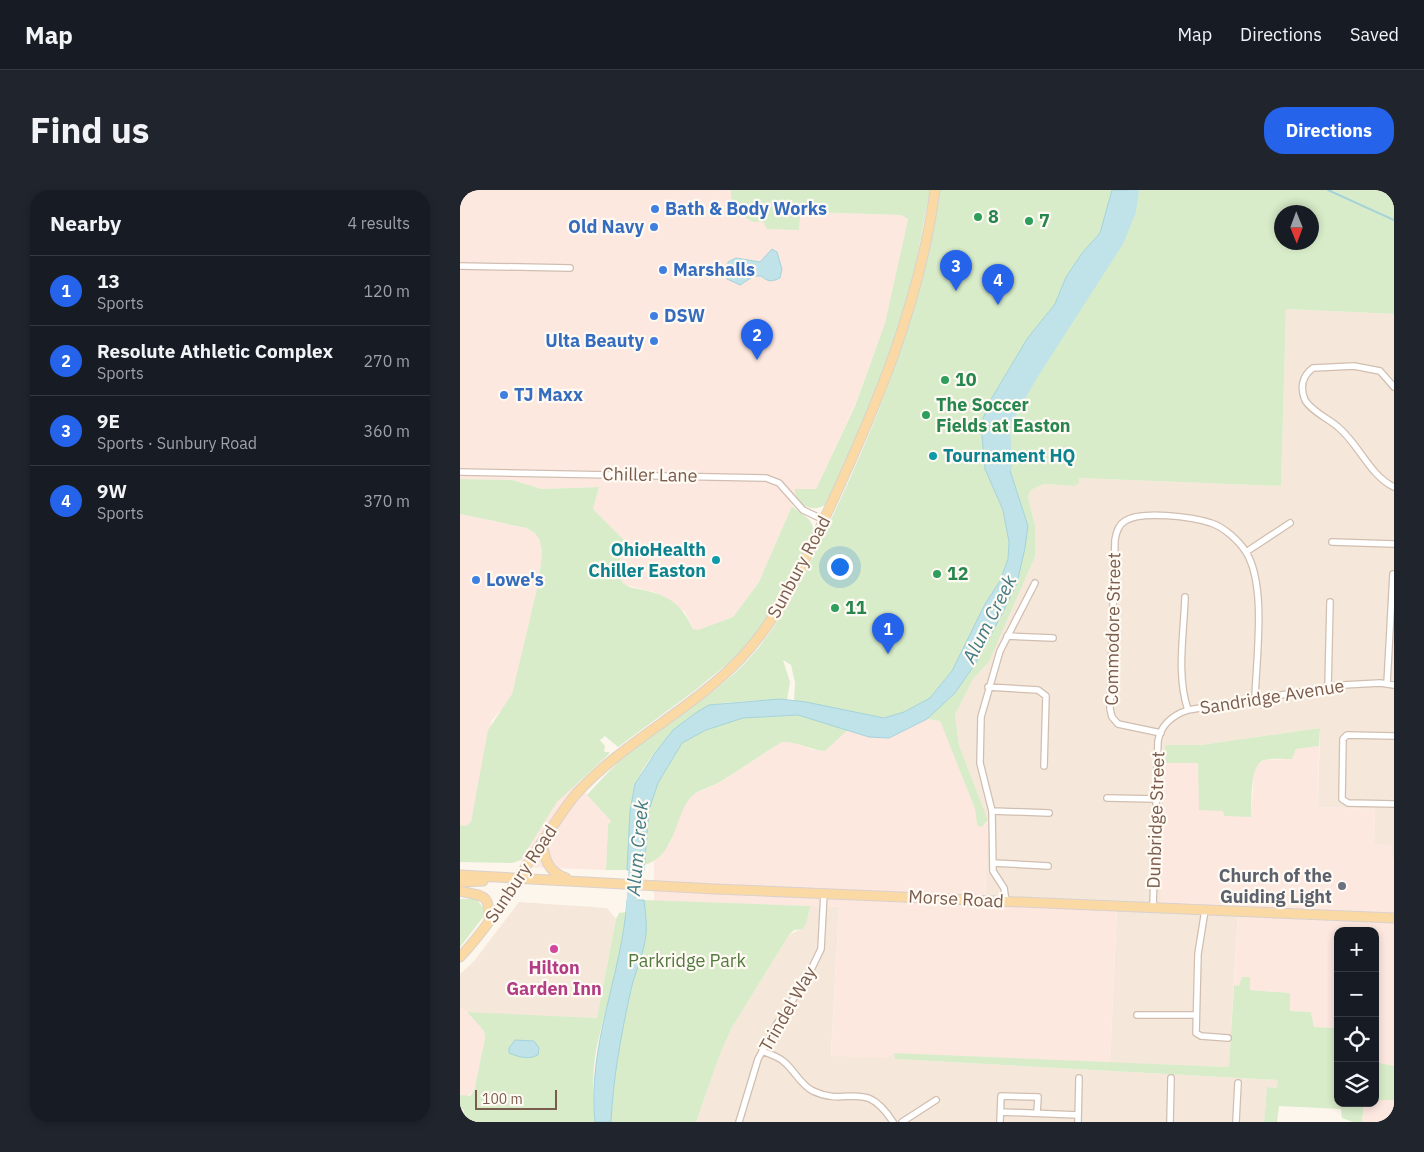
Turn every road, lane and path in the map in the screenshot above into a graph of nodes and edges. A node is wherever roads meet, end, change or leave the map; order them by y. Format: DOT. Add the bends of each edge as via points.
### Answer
graph roads {
  1 [pos="935,190"];
  2 [pos="460,266"];
  3 [pos="570,268"];
  4 [pos="1394,372"];
  5 [pos="1389,380"];
  6 [pos="1394,387"];
  7 [pos="460,472"];
  8 [pos="1394,488"];
  9 [pos="824,520"];
  10 [pos="1290,523"];
  11 [pos="1332,542"];
  12 [pos="1394,544"];
  13 [pos="1246,552"];
  14 [pos="1393,574"];
  15 [pos="1035,584"];
  16 [pos="1185,597"];
  17 [pos="1330,602"];
  18 [pos="1008,636"];
  19 [pos="1053,638"];
  20 [pos="1387,684"];
  21 [pos="1394,685"];
  22 [pos="988,687"];
  23 [pos="1328,688"];
  24 [pos="1255,699"];
  25 [pos="1188,710"];
  26 [pos="1161,733"];
  27 [pos="1394,736"];
  28 [pos="1044,766"];
  29 [pos="1107,798"];
  30 [pos="1156,799"];
  31 [pos="1394,804"];
  32 [pos="992,811"];
  33 [pos="1049,813"];
  34 [pos="542,842"];
  35 [pos="993,863"];
  36 [pos="1048,866"];
  37 [pos="460,875"];
  38 [pos="518,879"];
  39 [pos="460,882"];
  40 [pos="576,882"];
  41 [pos="460,890"];
  42 [pos="824,893"];
  43 [pos="1006,902"];
  44 [pos="1153,907"];
  45 [pos="1205,910"];
  46 [pos="1394,918"];
  47 [pos="489,921"];
  48 [pos="460,957"];
  49 [pos="1137,1015"];
  50 [pos="1196,1015"];
  51 [pos="1228,1038"];
  52 [pos="762,1051"];
  53 [pos="1079,1078"];
  54 [pos="1171,1078"];
  55 [pos="1238,1083"];
  56 [pos="936,1100"];
  57 [pos="1001,1112"];
  58 [pos="1037,1113"];
  59 [pos="1078,1115"];
  60 [pos="739,1122"];
  61 [pos="893,1122"];
  62 [pos="902,1122"];
  63 [pos="1000,1122"];
  64 [pos="1078,1122"];
  65 [pos="1170,1122"];
  66 [pos="1236,1122"];
  1 -- 9 [label="main road, Sunbury Road" via="919,271 894,359"];
  2 -- 3 [label="street"];
  4 -- 5 [label="street"];
  5 -- 6 [label="street"];
  5 -- 8 [label="street" via="1380,371 1370,368 1317,368 1309,371 1303,381 1306,402 1346,434"];
  7 -- 9 [label="street, Chiller Lane" via="766,478 779,483 802,510"];
  9 -- 34 [label="main road, Sunbury Road" via="775,616 741,658 620,752 575,796"];
  10 -- 13 [label="street"];
  11 -- 12 [label="street"];
  13 -- 24 [label="street" via="1256,577 1258,599"];
  13 -- 26 [label="street, Commodore Street" via="1232,536 1213,523 1184,517 1134,516 1117,530 1110,709 1118,724"];
  14 -- 20 [label="street"];
  15 -- 18 [label="street"];
  16 -- 25 [label="street" via="1182,677"];
  17 -- 23 [label="street"];
  18 -- 19 [label="street"];
  18 -- 22 [label="street"];
  20 -- 21 [label="street, Sandridge Avenue"];
  20 -- 23 [label="street, Sandridge Avenue"];
  22 -- 28 [label="street" via="1038,690 1044,694 1047,706"];
  22 -- 32 [label="street" via="981,717 979,750"];
  23 -- 24 [label="street, Sandridge Avenue"];
  24 -- 25 [label="street, Sandridge Avenue"];
  25 -- 26 [label="street, Sandridge Avenue" via="1171,718"];
  26 -- 30 [label="street, Dunbridge Street"];
  27 -- 31 [label="street" via="1347,734 1344,739 1342,799 1348,803"];
  29 -- 30 [label="street"];
  30 -- 44 [label="street, Dunbridge Street"];
  32 -- 33 [label="street"];
  32 -- 35 [label="street"];
  34 -- 38 [label="main road, Sunbury Road"];
  34 -- 40 [label="main road" via="548,866 557,875"];
  35 -- 36 [label="street"];
  35 -- 43 [label="street" via="995,875 1004,888"];
  37 -- 38 [label="main road, Morse Road"];
  38 -- 39 [label="main road, Morse Road"];
  38 -- 40 [label="main road, Morse Road"];
  38 -- 47 [label="main road, Sunbury Road"];
  40 -- 42 [label="main road, Morse Road"];
  41 -- 47 [label="main road" via="485,898 489,904"];
  42 -- 43 [label="main road, Morse Road"];
  42 -- 52 [label="street, Trindel Way" via="821,949"];
  43 -- 44 [label="main road, Morse Road"];
  44 -- 45 [label="main road, Morse Road"];
  45 -- 46 [label="main road, Morse Road"];
  45 -- 50 [label="street" via="1198,954"];
  47 -- 48 [label="main road, Sunbury Road"];
  49 -- 50 [label="street"];
  50 -- 51 [label="street" via="1198,1035"];
  52 -- 60 [label="street, Trindel Way"];
  52 -- 61 [label="street" via="782,1060 811,1090 821,1094 870,1098 884,1107"];
  53 -- 59 [label="street"];
  54 -- 65 [label="street"];
  55 -- 66 [label="street"];
  56 -- 62 [label="street"];
  57 -- 58 [label="street"];
  57 -- 58 [label="street" via="1001,1096 1038,1097"];
  57 -- 63 [label="street"];
  58 -- 59 [label="street"];
  59 -- 64 [label="street"];
}
